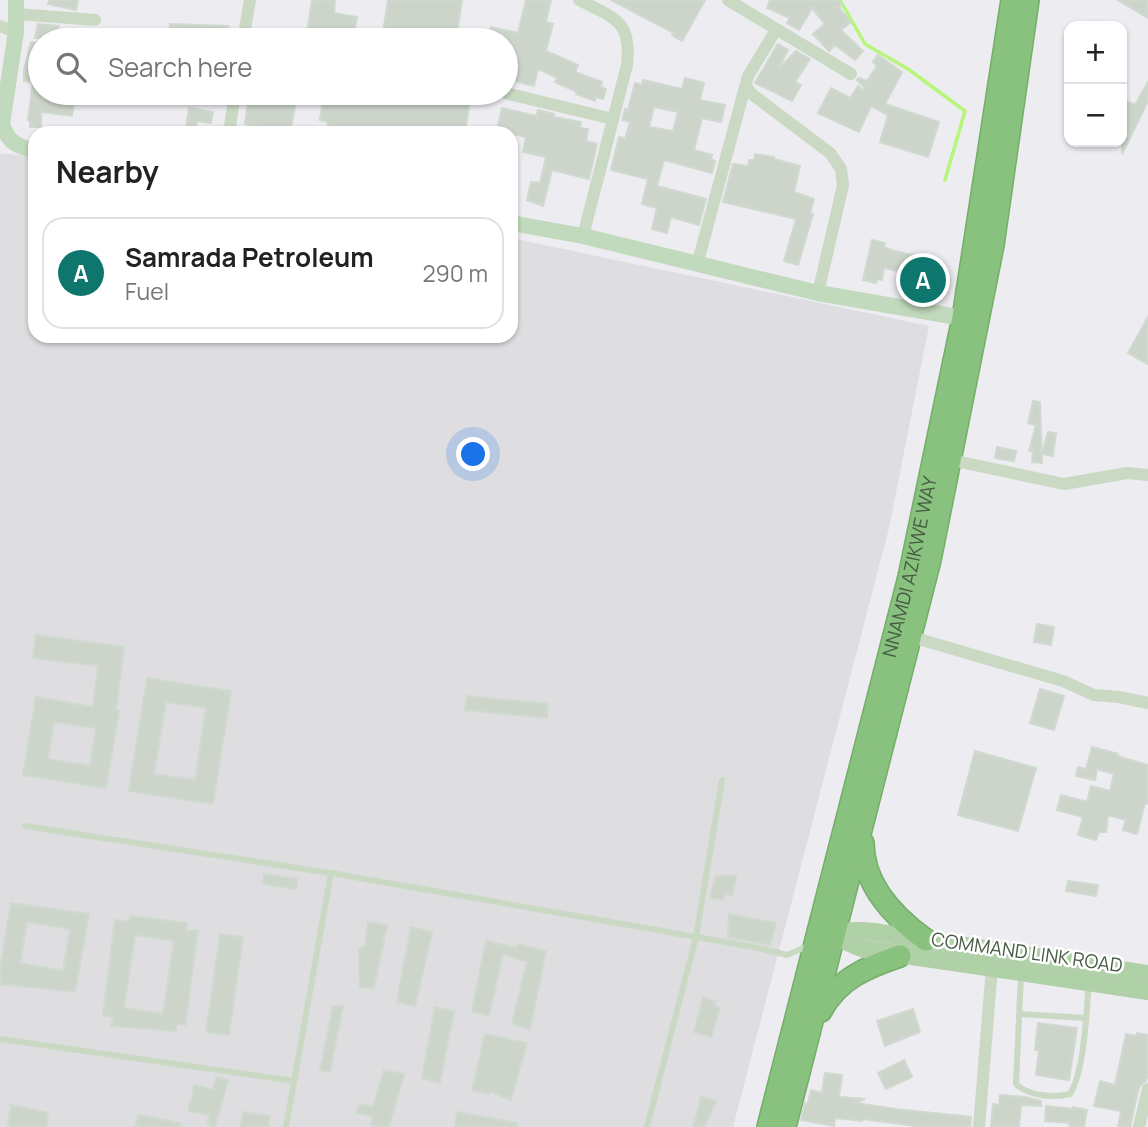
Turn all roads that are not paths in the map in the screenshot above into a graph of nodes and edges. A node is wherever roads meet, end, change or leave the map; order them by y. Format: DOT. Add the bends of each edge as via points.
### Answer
graph roads {
  1 [pos="250,0"];
  2 [pos="579,0"];
  3 [pos="728,0"];
  4 [pos="1012,0"];
  5 [pos="1028,0"];
  6 [pos="16,7"];
  7 [pos="95,20"];
  8 [pos="245,28"];
  9 [pos="8,29"];
  10 [pos="776,30"];
  11 [pos="851,74"];
  12 [pos="747,88"];
  13 [pos="518,96"];
  14 [pos="233,105"];
  15 [pos="613,119"];
  16 [pos="230,126"];
  17 [pos="28,149"];
  18 [pos="518,224"];
  19 [pos="583,236"];
  20 [pos="697,265"];
  21 [pos="818,293"];
  22 [pos="963,318"];
  23 [pos="951,460"];
  24 [pos="1148,475"];
  25 [pos="912,637"];
  26 [pos="1148,703"];
  27 [pos="722,780"];
  28 [pos="866,816"];
  29 [pos="25,825"];
  30 [pos="331,873"];
  31 [pos="827,896"];
  32 [pos="836,934"];
  33 [pos="696,936"];
  34 [pos="926,940"];
  35 [pos="816,942"];
  36 [pos="900,956"];
  37 [pos="992,967"];
  38 [pos="1021,972"];
  39 [pos="1148,974"];
  40 [pos="1089,982"];
  41 [pos="805,984"];
  42 [pos="1148,991"];
  43 [pos="1020,1014"];
  44 [pos="1086,1018"];
  45 [pos="0,1039"];
  46 [pos="808,1039"];
  47 [pos="294,1081"];
  48 [pos="1148,1089"];
  49 [pos="286,1127"];
  50 [pos="647,1127"];
  51 [pos="768,1127"];
  52 [pos="785,1127"];
  53 [pos="979,1127"];
  54 [pos="1139,1127"];
  1 -- 8 [label="street"];
  2 -- 15 [label="street" via="616,19 626,32 627,65"];
  3 -- 10 [label="street"];
  4 -- 22 [label="highway, NNAMDI AZIKWE WAY"];
  5 -- 23 [label="highway, NNAMDI AZIKWE WAY" via="993,245"];
  6 -- 7 [label="street"];
  6 -- 9 [label="street"];
  9 -- 17 [label="street" via="2,124 7,139"];
  10 -- 11 [label="street"];
  10 -- 12 [label="street" via="748,76"];
  12 -- 20 [label="street"];
  12 -- 21 [label="street" via="830,153 841,169 843,185"];
  13 -- 15 [label="street"];
  14 -- 16 [label="street"];
  15 -- 19 [label="street"];
  18 -- 19 [label="street"];
  19 -- 20 [label="street"];
  20 -- 21 [label="street"];
  21 -- 22 [label="street"];
  22 -- 31 [label="highway, NNAMDI AZIKWE WAY" via="909,577"];
  23 -- 24 [label="street" via="1063,484 1127,473"];
  23 -- 25 [label="highway, NNAMDI AZIKWE WAY"];
  25 -- 26 [label="street" via="1063,681 1094,695"];
  25 -- 28 [label="highway, NNAMDI AZIKWE WAY"];
  27 -- 33 [label="lane"];
  28 -- 32 [label="highway, NNAMDI AZIKWE WAY"];
  28 -- 34 [label="highway" via="866,868 895,913"];
  29 -- 30 [label="lane"];
  30 -- 33 [label="lane"];
  30 -- 47 [label="lane"];
  31 -- 32 [label="main road"];
  31 -- 35 [label="highway, NNAMDI AZIKWE WAY"];
  32 -- 34 [label="main road, COMMAND LINK ROAD" via="854,930"];
  32 -- 36 [label="main road, COMMAND LINK ROAD" via="864,949"];
  32 -- 41 [label="main road" via="817,956"];
  32 -- 46 [label="highway, NNAMDI AZIKWE WAY"];
  33 -- 35 [label="lane" via="788,955"];
  33 -- 50 [label="lane"];
  34 -- 39 [label="main road, COMMAND LINK ROAD"];
  35 -- 41 [label="highway, NNAMDI AZIKWE WAY"];
  36 -- 37 [label="main road, COMMAND LINK ROAD"];
  36 -- 46 [label="highway" via="868,966 833,992"];
  37 -- 38 [label="main road, COMMAND LINK ROAD"];
  37 -- 53 [label="street"];
  38 -- 40 [label="main road, COMMAND LINK ROAD"];
  38 -- 43 [label="lane"];
  40 -- 42 [label="main road, COMMAND LINK ROAD"];
  40 -- 44 [label="lane"];
  41 -- 51 [label="highway, NNAMDI AZIKWE WAY"];
  43 -- 44 [label="lane"];
  43 -- 44 [label="lane" via="1016,1084 1028,1092 1048,1095 1070,1094"];
  45 -- 47 [label="lane"];
  46 -- 52 [label="highway, NNAMDI AZIKWE WAY"];
  47 -- 49 [label="lane"];
  48 -- 54 [label="street"];
}
